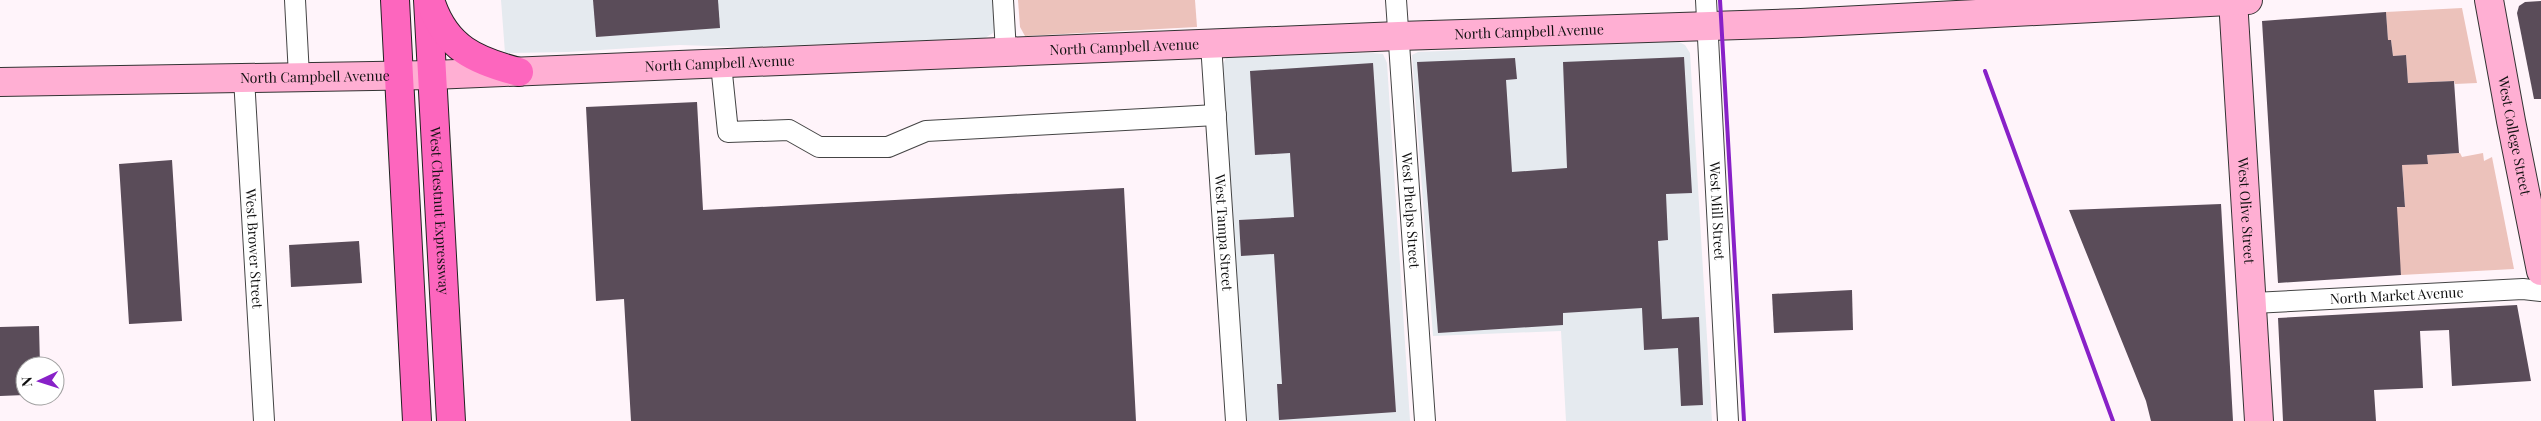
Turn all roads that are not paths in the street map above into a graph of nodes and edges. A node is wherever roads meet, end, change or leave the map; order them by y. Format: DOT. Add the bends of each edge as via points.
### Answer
graph roads {
  1 [pos="295,0"];
  2 [pos="395,0"];
  3 [pos="429,0"];
  4 [pos="1003,0"];
  5 [pos="1396,0"];
  6 [pos="2238,0"];
  7 [pos="2489,0"];
  8 [pos="1891,9"];
  9 [pos="1707,13"];
  10 [pos="1399,36"];
  11 [pos="1211,44"];
  12 [pos="1006,52"];
  13 [pos="721,64"];
  14 [pos="519,72"];
  15 [pos="432,75"];
  16 [pos="299,76"];
  17 [pos="399,76"];
  18 [pos="244,78"];
  19 [pos="0,82"];
  20 [pos="1216,115"];
  21 [pos="2541,271"];
  22 [pos="2541,291"];
  23 [pos="2253,303"];
  24 [pos="264,421"];
  25 [pos="417,421"];
  26 [pos="451,421"];
  27 [pos="1236,421"];
  28 [pos="1426,421"];
  29 [pos="1728,421"];
  30 [pos="2259,421"];
  1 -- 16 [label="street"];
  2 -- 17 [label="main road"];
  3 -- 14 [label="main road" via="446,32 465,51 486,62"];
  3 -- 15 [label="main road, West Chestnut Expressway"];
  4 -- 12 [label="street"];
  5 -- 10 [label="street, West Phelps Street"];
  6 -- 8 [label="main road, North Campbell Avenue"];
  6 -- 23 [label="main road, West Olive Street"];
  7 -- 21 [label="main road, West College Street"];
  8 -- 9 [label="main road, North Campbell Avenue"];
  9 -- 10 [label="main road, North Campbell Avenue"];
  9 -- 29 [label="street, West Mill Street"];
  10 -- 11 [label="main road, North Campbell Avenue"];
  10 -- 28 [label="street, West Phelps Street"];
  11 -- 12 [label="main road, North Campbell Avenue"];
  11 -- 20 [label="street, West Tampa Street"];
  12 -- 13 [label="main road, North Campbell Avenue"];
  13 -- 14 [label="main road, North Campbell Avenue"];
  13 -- 20 [label="street" via="728,132 789,130 819,147 888,147 926,131"];
  14 -- 15 [label="main road, North Campbell Avenue"];
  15 -- 17 [label="main road, North Campbell Avenue"];
  15 -- 26 [label="main road, West Chestnut Expressway"];
  16 -- 17 [label="main road, North Campbell Avenue"];
  16 -- 18 [label="main road, North Campbell Avenue"];
  17 -- 25 [label="main road"];
  18 -- 19 [label="main road, North Campbell Avenue"];
  18 -- 24 [label="street, West Brower Street"];
  20 -- 27 [label="street, West Tampa Street"];
  22 -- 23 [label="street, North Market Avenue"];
  23 -- 30 [label="main road, West Olive Street"];
}
